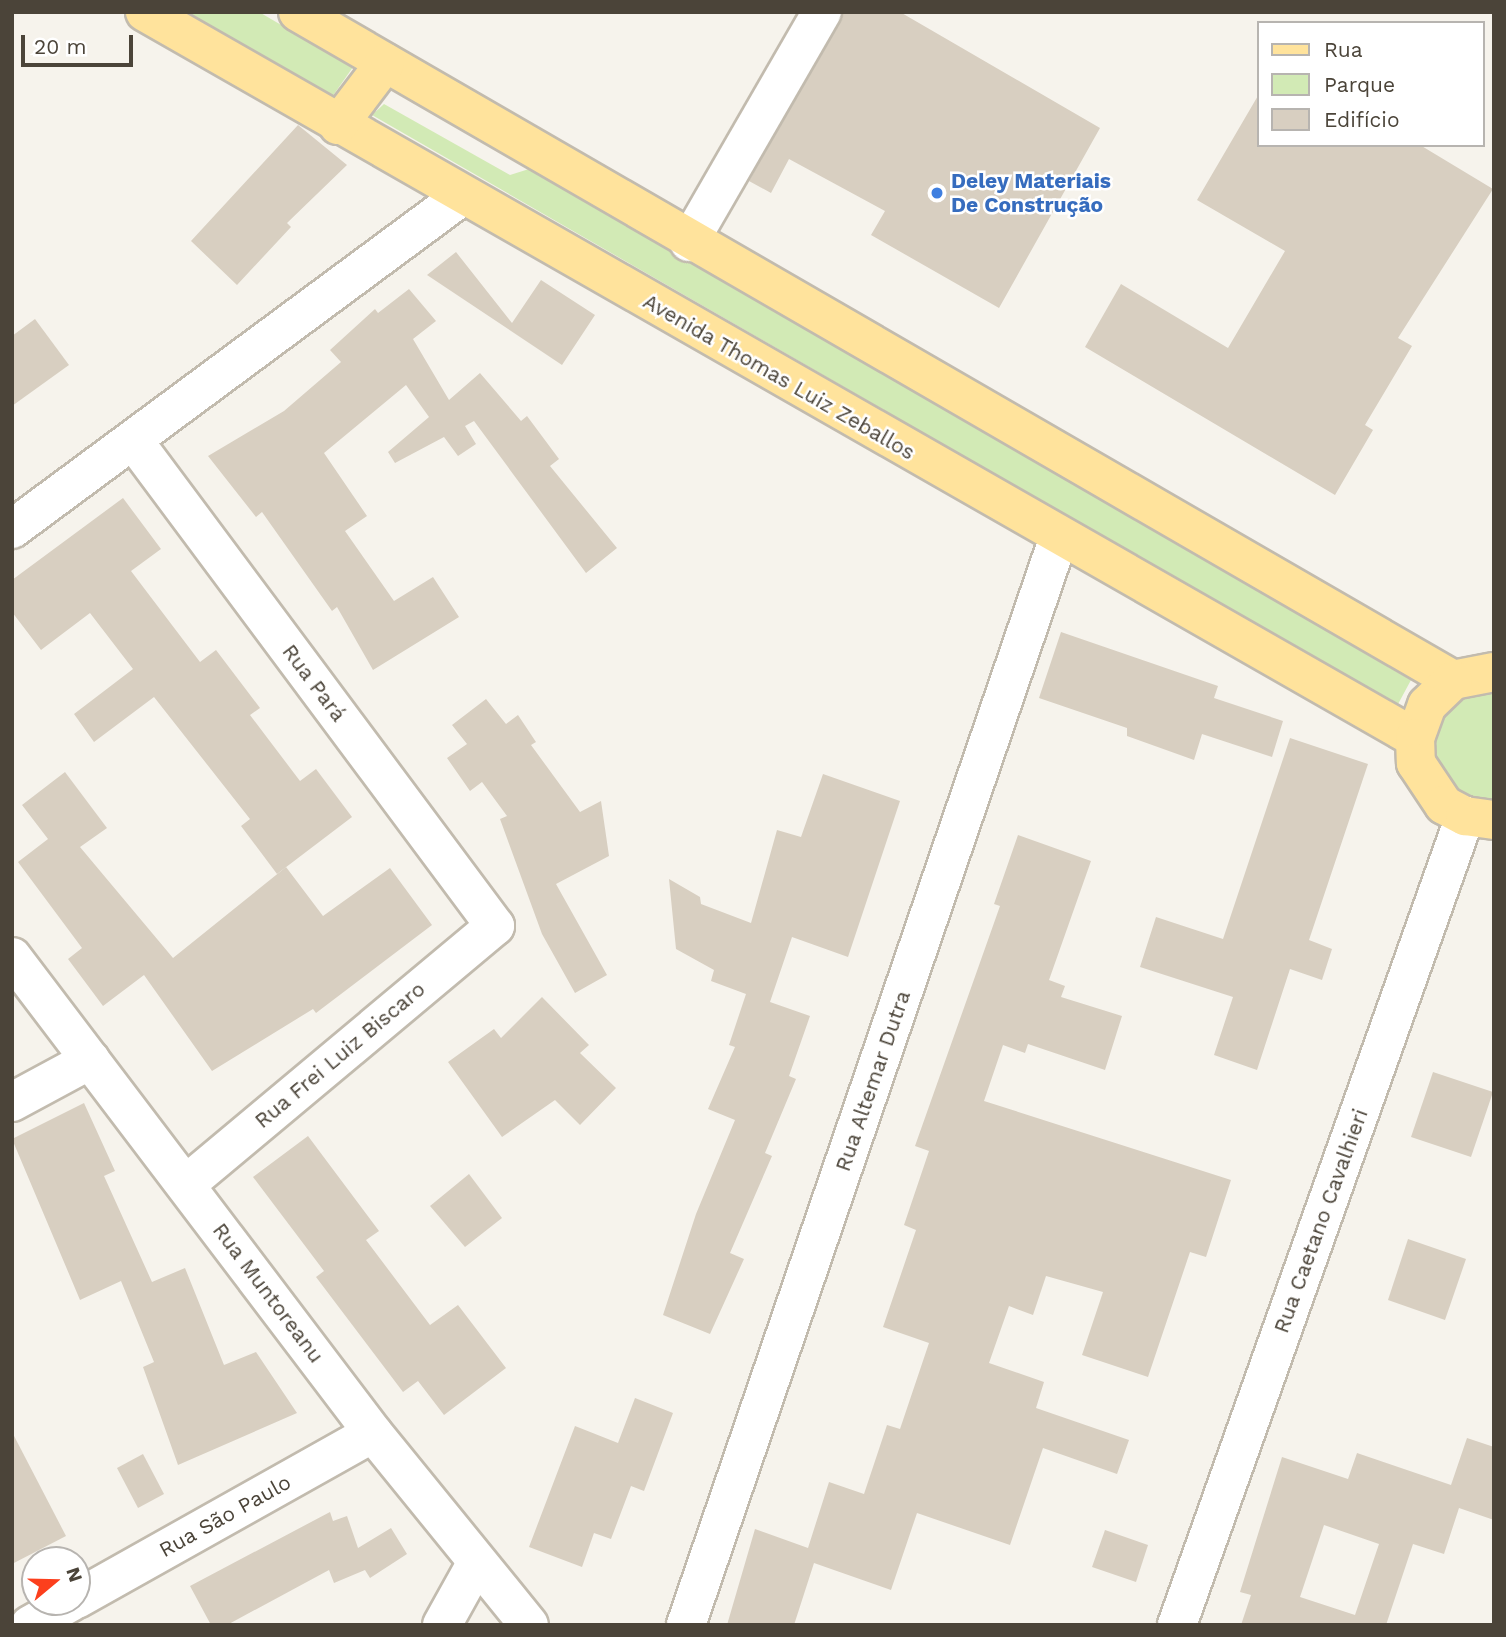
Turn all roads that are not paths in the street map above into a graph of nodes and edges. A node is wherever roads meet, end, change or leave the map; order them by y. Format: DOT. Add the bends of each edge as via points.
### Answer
graph roads {
  1 [pos="145,12"];
  2 [pos="298,12"];
  3 [pos="822,12"];
  4 [pos="385,63"];
  5 [pos="338,125"];
  6 [pos="462,195"];
  7 [pos="689,242"];
  8 [pos="133,440"];
  9 [pos="12,529"];
  10 [pos="1059,537"];
  11 [pos="1494,672"];
  12 [pos="1453,680"];
  13 [pos="1415,738"];
  14 [pos="1480,818"];
  15 [pos="495,926"];
  16 [pos="12,957"];
  17 [pos="90,1060"];
  18 [pos="12,1102"];
  19 [pos="186,1184"];
  20 [pos="373,1433"];
  21 [pos="476,1564"];
  22 [pos="91,1591"];
  23 [pos="46,1616"];
  24 [pos="30,1625"];
  25 [pos="442,1625"];
  26 [pos="529,1625"];
  27 [pos="687,1625"];
  28 [pos="1177,1625"];
  1 -- 5 [label="main road, Avenida Thomas Luiz Zeballos"];
  2 -- 4 [label="main road"];
  3 -- 7 [label="street"];
  4 -- 5 [label="main road"];
  4 -- 7 [label="main road"];
  5 -- 6 [label="main road, Avenida Thomas Luiz Zeballos"];
  6 -- 8 [label="street"];
  6 -- 10 [label="main road, Avenida Thomas Luiz Zeballos"];
  7 -- 12 [label="main road"];
  8 -- 9 [label="street"];
  8 -- 15 [label="street, Rua Pará"];
  10 -- 13 [label="main road, Avenida Thomas Luiz Zeballos"];
  10 -- 27 [label="street, Rua Altemar Dutra"];
  11 -- 12 [label="main road"];
  12 -- 13 [label="main road" via="1427,705"];
  13 -- 14 [label="main road" via="1416,763 1427,786 1444,805"];
  14 -- 28 [label="street, Rua Caetano Cavalhieri"];
  15 -- 19 [label="street, Rua Frei Luiz Biscaro"];
  16 -- 17 [label="street, Rua Muntoreanu"];
  17 -- 18 [label="street"];
  17 -- 19 [label="street, Rua Muntoreanu"];
  19 -- 20 [label="street, Rua Muntoreanu"];
  20 -- 21 [label="street, Rua Muntoreanu"];
  20 -- 22 [label="street, Rua São Paulo"];
  21 -- 25 [label="street"];
  21 -- 26 [label="street, Rua Muntoreanu"];
  23 -- 24 [label="street"];
}
